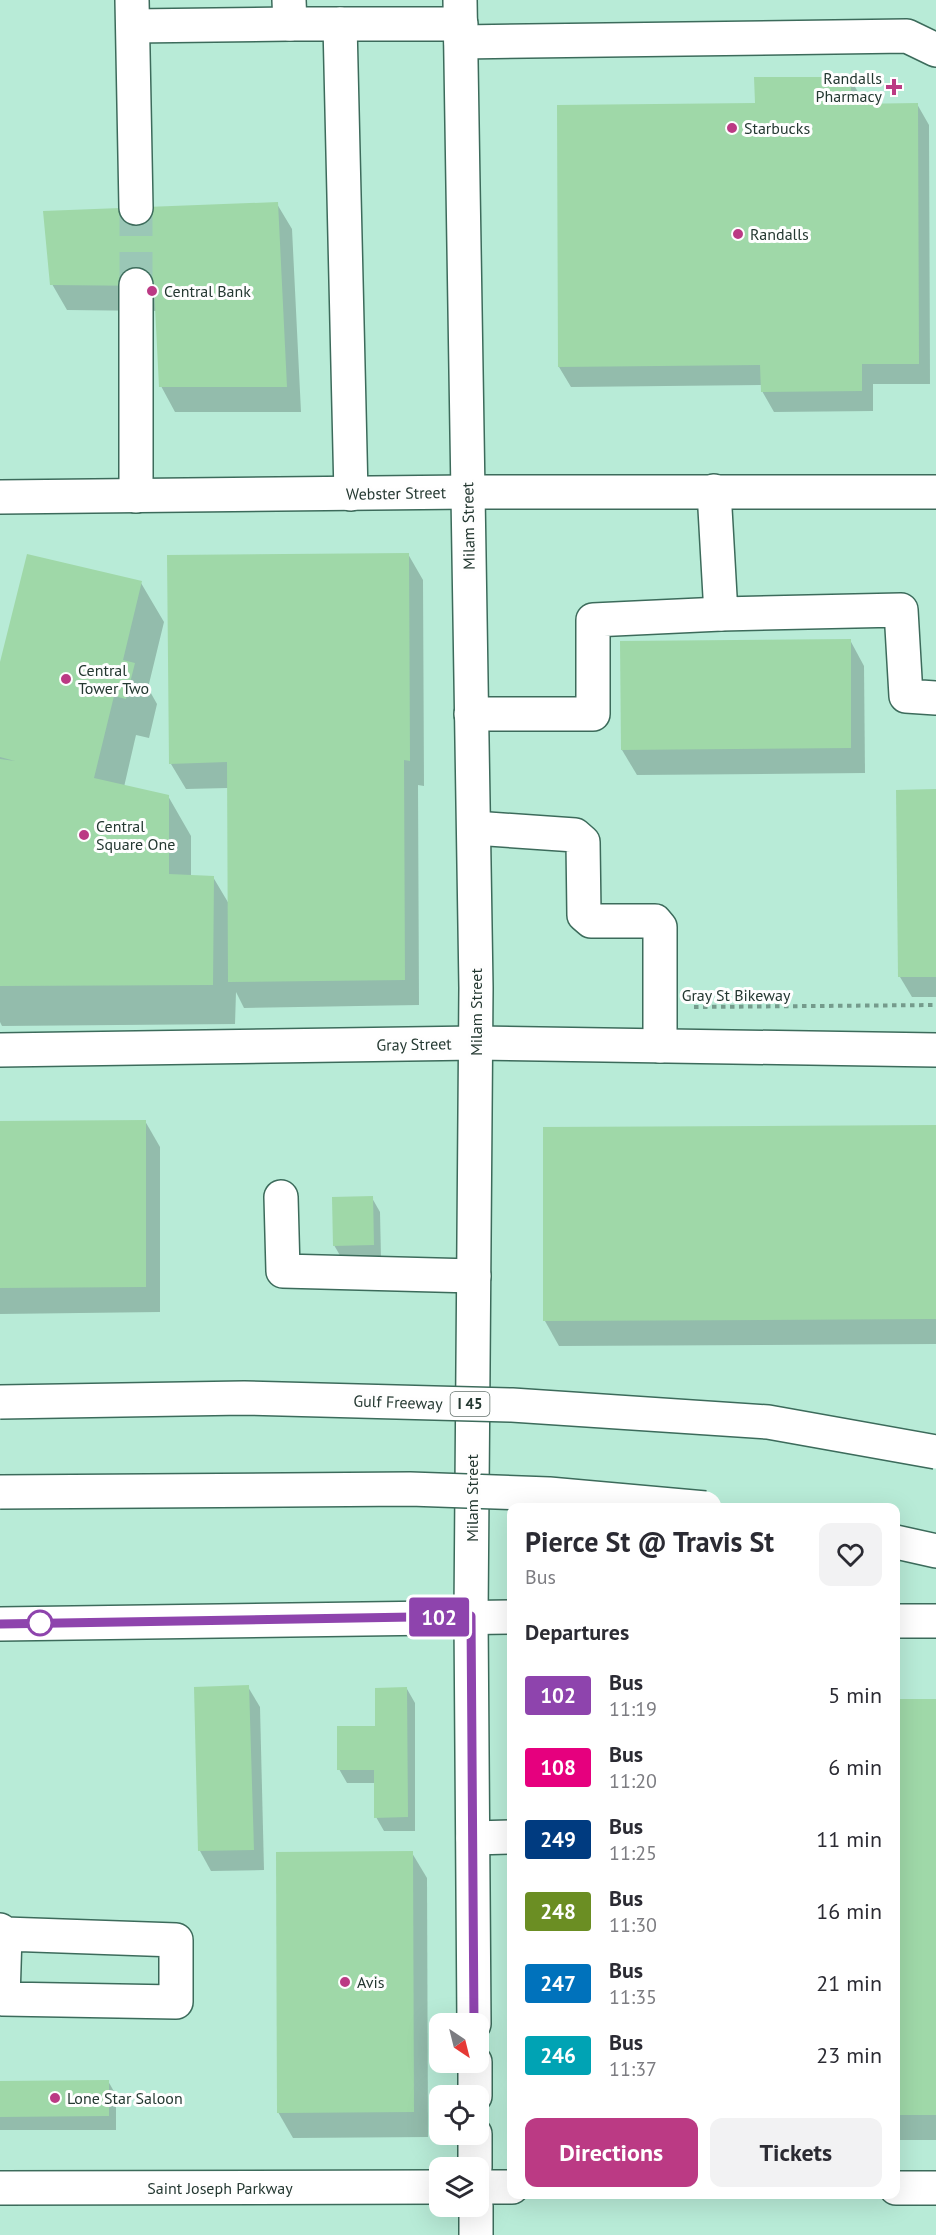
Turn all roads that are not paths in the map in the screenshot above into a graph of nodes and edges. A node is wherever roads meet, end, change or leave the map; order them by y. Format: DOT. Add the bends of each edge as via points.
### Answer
graph roads {
  1 [pos="290,12"];
  2 [pos="133,13"];
  3 [pos="460,22"];
  4 [pos="340,24"];
  5 [pos="936,50"];
  6 [pos="136,208"];
  7 [pos="136,285"];
  8 [pos="714,491"];
  9 [pos="468,492"];
  10 [pos="936,492"];
  11 [pos="351,494"];
  12 [pos="136,496"];
  13 [pos="0,497"];
  14 [pos="721,614"];
  15 [pos="936,698"];
  16 [pos="471,714"];
  17 [pos="474,828"];
  18 [pos="476,1043"];
  19 [pos="660,1046"];
  20 [pos="0,1050"];
  21 [pos="936,1050"];
  22 [pos="281,1197"];
  23 [pos="474,1276"];
  24 [pos="0,1402"];
  25 [pos="936,1452"];
  26 [pos="0,1492"];
  27 [pos="649,1503"];
  28 [pos="900,1543"];
  29 [pos="936,1551"];
  30 [pos="471,1616"];
  31 [pos="507,1617"];
  32 [pos="900,1621"];
  33 [pos="936,1621"];
  34 [pos="0,1624"];
  35 [pos="473,1838"];
  36 [pos="507,1838"];
  37 [pos="3,1932"];
  38 [pos="474,2013"];
  39 [pos="429,2187"];
  40 [pos="489,2187"];
  41 [pos="507,2187"];
  42 [pos="0,2188"];
  43 [pos="900,2188"];
  44 [pos="936,2188"];
  45 [pos="476,2217"];
  46 [pos="476,2235"];
  1 -- 2 [label="main road"];
  1 -- 4 [label="main road"];
  2 -- 6 [label="main road"];
  3 -- 4 [label="main road"];
  3 -- 5 [label="main road" via="906,36"];
  3 -- 9 [label="main road, Milam Street"];
  4 -- 11 [label="main road"];
  7 -- 12 [label="main road"];
  8 -- 9 [label="main road, Webster Street"];
  8 -- 10 [label="main road, Webster Street"];
  8 -- 14 [label="main road"];
  9 -- 11 [label="main road, Webster Street"];
  9 -- 16 [label="main road, Milam Street"];
  11 -- 12 [label="main road, Webster Street"];
  12 -- 13 [label="main road, Webster Street"];
  14 -- 15 [label="main road" via="901,610 906,696"];
  14 -- 16 [label="main road" via="593,620 593,714"];
  16 -- 17 [label="main road, Milam Street"];
  17 -- 18 [label="main road, Milam Street"];
  17 -- 19 [label="main road" via="575,835 583,842 584,915 591,921 655,921 660,927"];
  18 -- 19 [label="main road, Gray Street"];
  18 -- 20 [label="main road, Gray Street"];
  18 -- 23 [label="main road, Milam Street"];
  19 -- 21 [label="main road, Gray Street"];
  22 -- 23 [label="main road" via="283,1271"];
  23 -- 30 [label="main road, Milam Street"];
  24 -- 25 [label="main road, Gulf Freeway / I 45, bridge" via="244,1398 512,1405 768,1422"];
  26 -- 27 [label="main road, bridge" via="410,1489 549,1494"];
  28 -- 29 [label="main road"];
  30 -- 31 [label="main road"];
  30 -- 34 [label="main road"];
  30 -- 35 [label="main road, Milam Street"];
  32 -- 33 [label="main road"];
  35 -- 36 [label="main road"];
  35 -- 38 [label="main road, Milam Street"];
  37 -- 37 [label="main road" via="3,1999 176,2002 176,1940"];
  39 -- 42 [label="main road, Saint Joseph Parkway"];
  40 -- 41 [label="main road"];
  43 -- 44 [label="main road"];
  45 -- 46 [label="main road"];
}
